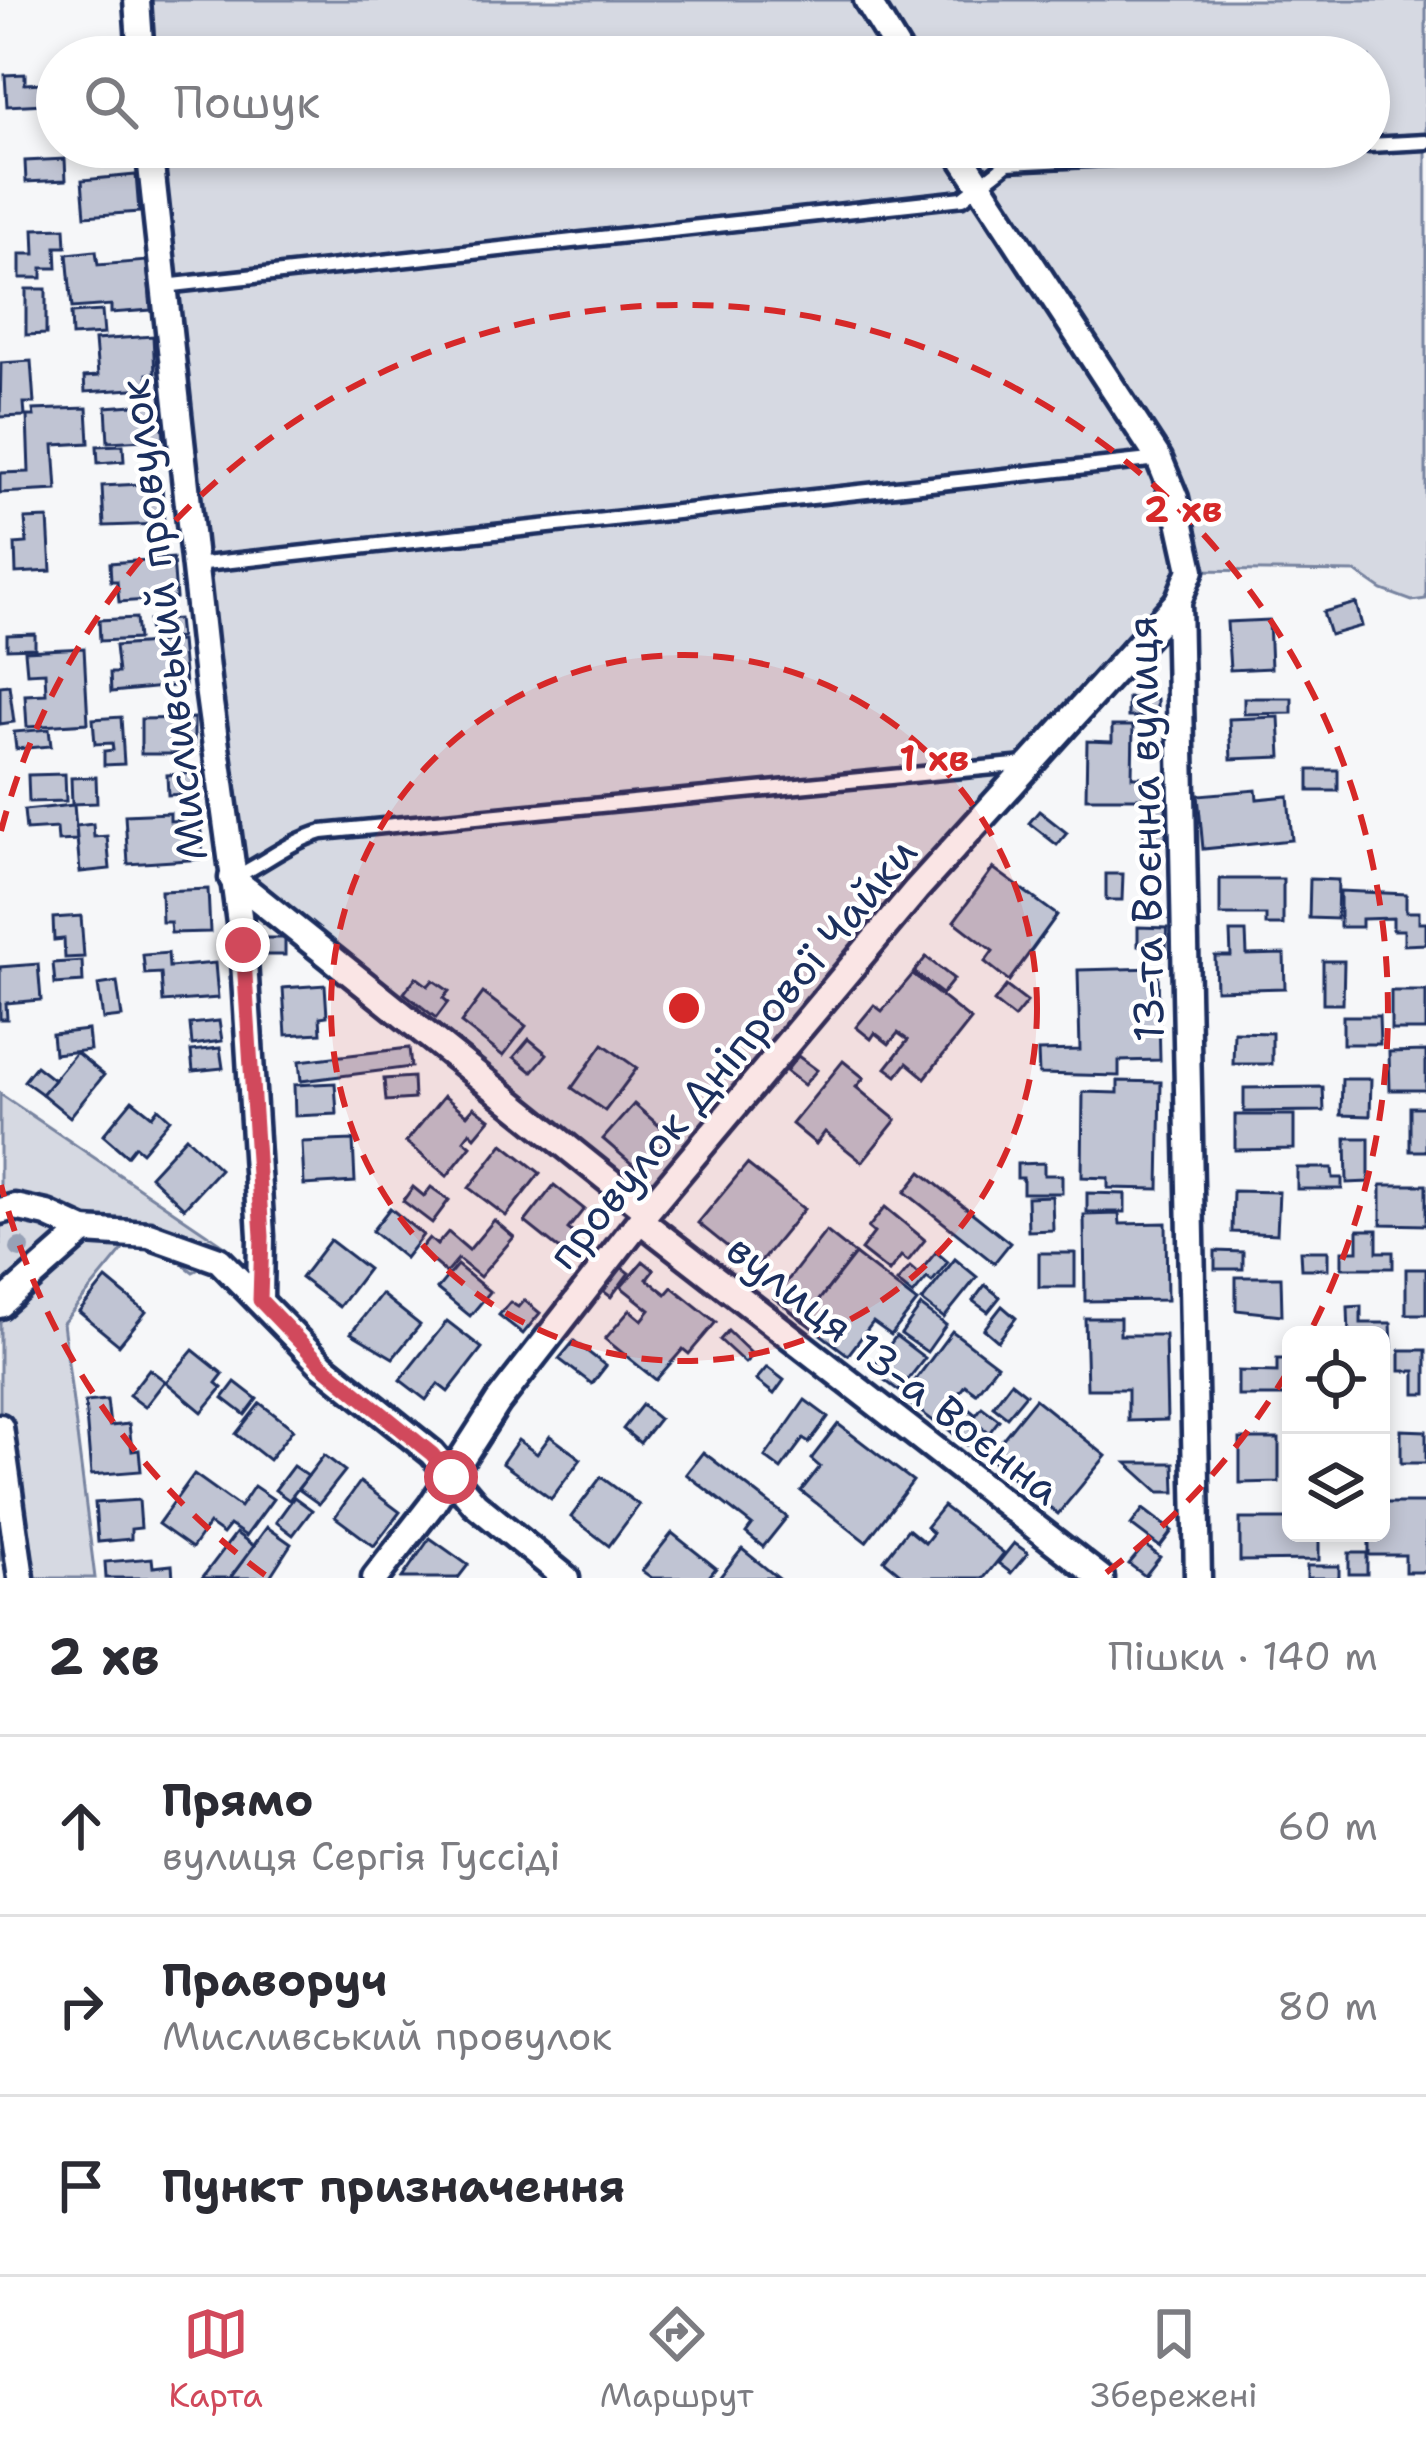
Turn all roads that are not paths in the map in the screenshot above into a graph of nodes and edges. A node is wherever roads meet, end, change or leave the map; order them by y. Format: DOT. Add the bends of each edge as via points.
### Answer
graph roads {
  1 [pos="136,0"];
  2 [pos="868,0"];
  3 [pos="139,36"];
  4 [pos="889,36"];
  5 [pos="1426,142"];
  6 [pos="1390,144"];
  7 [pos="151,168"];
  8 [pos="968,168"];
  9 [pos="1001,168"];
  10 [pos="978,185"];
  11 [pos="163,286"];
  12 [pos="1159,459"];
  13 [pos="195,565"];
  14 [pos="1178,602"];
  15 [pos="1029,764"];
  16 [pos="232,878"];
  17 [pos="0,1211"];
  18 [pos="643,1216"];
  19 [pos="84,1231"];
  20 [pos="260,1300"];
  21 [pos="0,1305"];
  22 [pos="0,1427"];
  23 [pos="451,1477"];
  24 [pos="14,1570"];
  25 [pos="375,1578"];
  26 [pos="566,1578"];
  27 [pos="1101,1578"];
  28 [pos="1198,1578"];
  1 -- 3 [label="street"];
  2 -- 4 [label="street"];
  5 -- 6 [label="lane"];
  7 -- 11 [label="street, Мисливський провулок"];
  8 -- 10 [label="street, 13-та Воєнна вулиця"];
  9 -- 10 [label="lane"];
  10 -- 11 [label="lane" via="963,198"];
  10 -- 12 [label="street, 13-та Воєнна вулиця"];
  11 -- 13 [label="street, Мисливський провулок"];
  12 -- 13 [label="lane"];
  12 -- 14 [label="street, 13-та Воєнна вулиця" via="1192,569"];
  13 -- 16 [label="street, Мисливський провулок"];
  14 -- 15 [label="street, провулок Дніпрової Чайки"];
  14 -- 28 [label="street, 13-та Воєнна вулиця"];
  15 -- 16 [label="lane" via="322,832"];
  15 -- 18 [label="street, провулок Дніпрової Чайки"];
  16 -- 18 [label="street, вулиця 13-а Воєнна"];
  16 -- 20 [label="street, Мисливський провулок" via="243,945"];
  17 -- 19 [label="street" via="47,1214"];
  18 -- 23 [label="street, провулок Дніпрової Чайки" via="498,1402"];
  18 -- 27 [label="street, вулиця 13-а Воєнна"];
  19 -- 20 [label="street" via="149,1235 218,1260"];
  19 -- 21 [label="street"];
  20 -- 23 [label="street"];
  22 -- 24 [label="street"];
  23 -- 25 [label="street, провулок Дніпрової Чайки"];
  23 -- 26 [label="street"];
}
